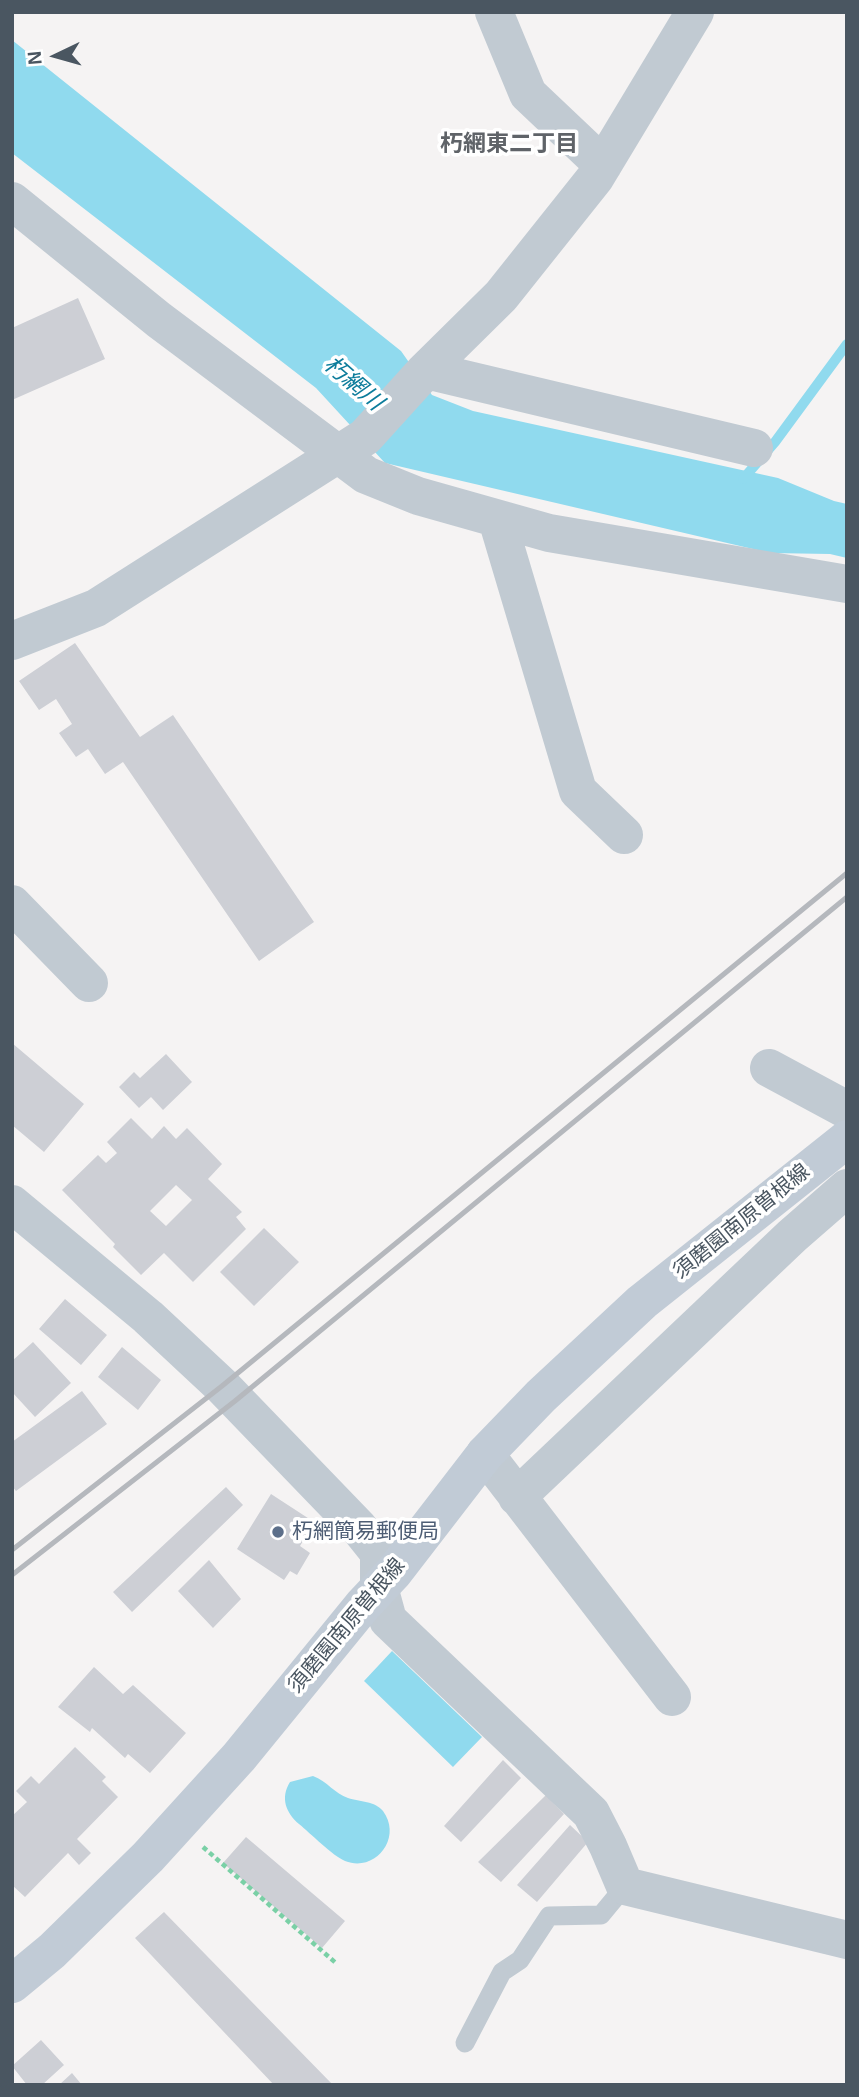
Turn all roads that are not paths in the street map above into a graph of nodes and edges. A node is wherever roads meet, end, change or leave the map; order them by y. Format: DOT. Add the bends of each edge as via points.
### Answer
graph roads {
  1 [pos="494,12"];
  2 [pos="695,12"];
  3 [pos="603,165"];
  4 [pos="12,201"];
  5 [pos="425,371"];
  6 [pos="352,446"];
  7 [pos="754,448"];
  8 [pos="497,519"];
  9 [pos="847,584"];
  10 [pos="12,641"];
  11 [pos="624,835"];
  12 [pos="12,904"];
  13 [pos="89,983"];
  14 [pos="769,1068"];
  15 [pos="847,1110"];
  16 [pos="847,1139"];
  17 [pos="847,1188"];
  18 [pos="12,1204"];
  19 [pos="485,1454"];
  20 [pos="517,1497"];
  21 [pos="379,1587"];
  22 [pos="671,1697"];
  23 [pos="625,1886"];
  24 [pos="847,1940"];
  25 [pos="12,1984"];
  26 [pos="465,2043"];
  1 -- 3 [label="street" via="528,94"];
  2 -- 3 [label="street"];
  3 -- 5 [label="street" via="501,296"];
  4 -- 6 [label="street" via="159,320"];
  5 -- 6 [label="street"];
  5 -- 7 [label="street"];
  6 -- 8 [label="street" via="366,475"];
  6 -- 10 [label="street" via="96,608"];
  8 -- 9 [label="street" via="549,533"];
  8 -- 11 [label="street" via="578,791"];
  12 -- 13 [label="street"];
  14 -- 15 [label="street"];
  16 -- 19 [label="main road, 須磨園南原曽根線" via="642,1302"];
  17 -- 20 [label="street"];
  18 -- 21 [label="street" via="148,1317 222,1386 359,1528 379,1553"];
  19 -- 20 [label="street"];
  19 -- 21 [label="main road, 須磨園南原曽根線"];
  20 -- 22 [label="street"];
  21 -- 23 [label="street" via="388,1620 591,1813"];
  21 -- 25 [label="main road, 須磨園南原曽根線" via="239,1757 157,1847"];
  23 -- 24 [label="street"];
  23 -- 26 [label="lane" via="601,1915 549,1916 520,1960 502,1972"];
}
